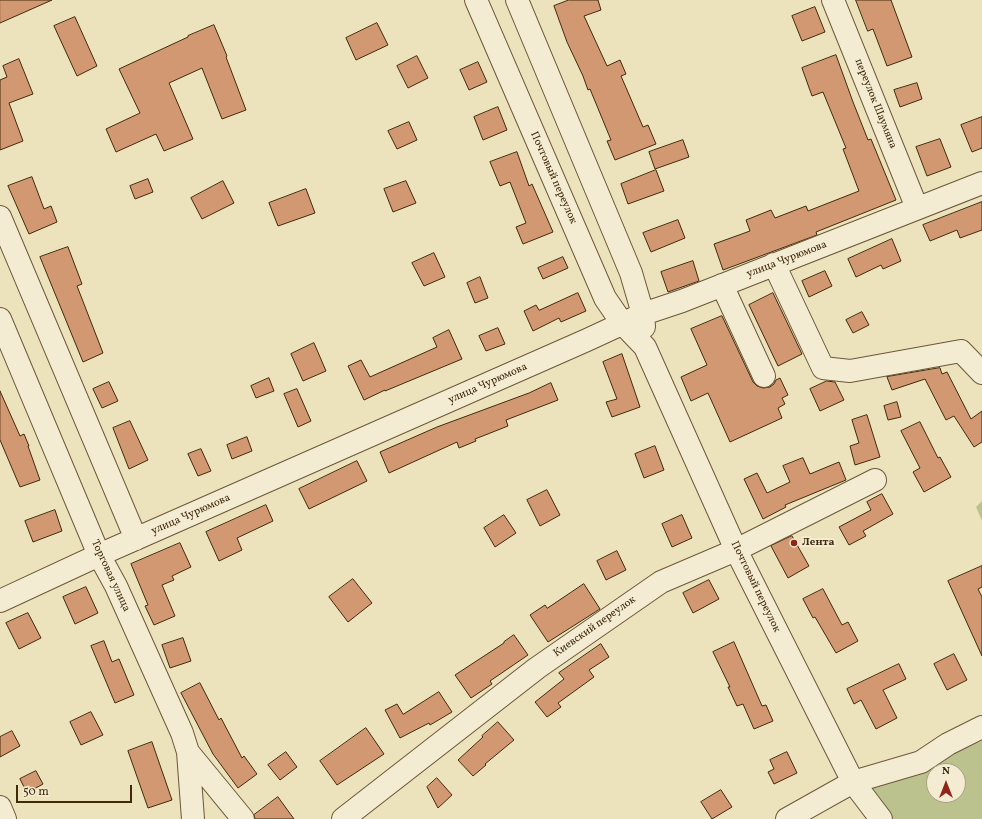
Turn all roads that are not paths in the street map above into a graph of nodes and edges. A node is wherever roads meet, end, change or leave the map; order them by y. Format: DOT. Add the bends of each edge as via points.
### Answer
graph roads {
  1 [pos="476,0"];
  2 [pos="517,0"];
  3 [pos="833,0"];
  4 [pos="982,183"];
  5 [pos="917,208"];
  6 [pos="0,216"];
  7 [pos="774,264"];
  8 [pos="722,285"];
  9 [pos="643,314"];
  10 [pos="0,319"];
  11 [pos="622,323"];
  12 [pos="645,347"];
  13 [pos="982,373"];
  14 [pos="764,376"];
  15 [pos="875,480"];
  16 [pos="136,539"];
  17 [pos="736,550"];
  18 [pos="99,555"];
  19 [pos="0,601"];
  20 [pos="982,727"];
  21 [pos="188,752"];
  22 [pos="853,782"];
  23 [pos="0,807"];
  24 [pos="5,819"];
  25 [pos="193,819"];
  26 [pos="243,819"];
  27 [pos="343,819"];
  28 [pos="787,819"];
  29 [pos="881,819"];
  1 -- 11 [label="street, Почтовый переулок" via="605,298"];
  2 -- 9 [label="street, Почтовый переулок" via="631,273"];
  3 -- 5 [label="street, переулок Шаумяна"];
  4 -- 5 [label="street, улица Чурюмова"];
  5 -- 7 [label="street, улица Чурюмова"];
  6 -- 16 [label="street"];
  7 -- 8 [label="street, улица Чурюмова"];
  7 -- 13 [label="street" via="823,368 850,371 961,352"];
  8 -- 9 [label="street, улица Чурюмова"];
  8 -- 14 [label="street"];
  9 -- 11 [label="street, улица Чурюмова"];
  9 -- 12 [label="street, Почтовый переулок"];
  10 -- 18 [label="street, Торговая улица"];
  11 -- 12 [label="street, Почтовый переулок"];
  11 -- 16 [label="street, улица Чурюмова"];
  12 -- 17 [label="street, Почтовый переулок"];
  15 -- 17 [label="street, Киевский переулок"];
  16 -- 18 [label="street, улица Чурюмова"];
  17 -- 22 [label="street, Почтовый переулок"];
  17 -- 27 [label="street, Киевский переулок" via="661,582 537,668"];
  18 -- 19 [label="street, улица Чурюмова"];
  18 -- 21 [label="street, Торговая улица" via="116,586 182,733"];
  20 -- 22 [label="street" via="948,744 921,762"];
  21 -- 25 [label="street"];
  21 -- 26 [label="street, Торговая улица"];
  22 -- 28 [label="street"];
  22 -- 29 [label="street, Почтовый переулок"];
  23 -- 24 [label="street"];
}
